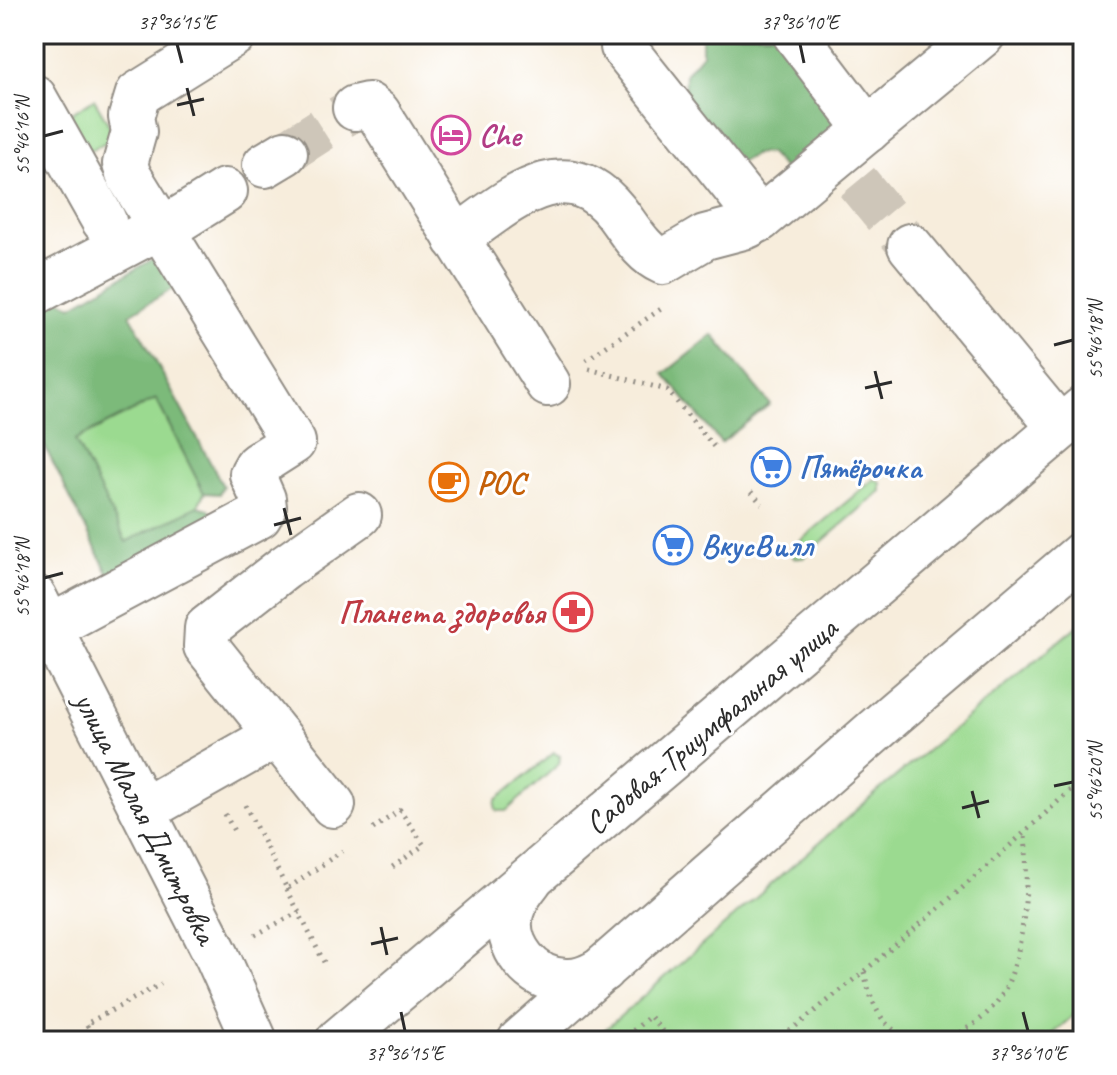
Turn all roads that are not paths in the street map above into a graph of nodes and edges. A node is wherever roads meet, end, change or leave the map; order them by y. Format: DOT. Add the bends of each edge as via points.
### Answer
graph roads {
  1 [pos="234,34"];
  2 [pos="795,34"];
  3 [pos="978,36"];
  4 [pos="623,47"];
  5 [pos="34,97"];
  6 [pos="355,108"];
  7 [pos="853,156"];
  8 [pos="225,191"];
  9 [pos="151,211"];
  10 [pos="760,219"];
  11 [pos="104,221"];
  12 [pos="456,239"];
  13 [pos="910,246"];
  14 [pos="40,274"];
  15 [pos="548,384"];
  16 [pos="1072,419"];
  17 [pos="359,515"];
  18 [pos="1083,553"];
  19 [pos="42,612"];
  20 [pos="277,735"];
  21 [pos="333,805"];
  22 [pos="144,810"];
  23 [pos="531,878"];
  24 [pos="603,969"];
  25 [pos="255,1041"];
  26 [pos="338,1041"];
  27 [pos="520,1041"];
  1 -- 9 [label="main road" via="138,94 125,164"];
  2 -- 7 [label="main road"];
  3 -- 7 [label="main road"];
  4 -- 10 [label="main road"];
  5 -- 11 [label="main road"];
  6 -- 12 [label="main road" via="368,105 378,113"];
  7 -- 10 [label="main road"];
  8 -- 9 [label="main road" via="180,219"];
  9 -- 11 [label="main road"];
  9 -- 14 [label="main road"];
  9 -- 19 [label="main road" via="293,442 257,465 252,474 263,499 259,516"];
  10 -- 12 [label="main road" via="705,237 663,262 651,256 607,201 572,182 521,193"];
  11 -- 14 [label="main road"];
  12 -- 15 [label="main road"];
  13 -- 16 [label="main road"];
  16 -- 23 [label="main road, Садовая-Триумфальная улица"];
  17 -- 20 [label="main road" via="207,628 206,646"];
  18 -- 24 [label="main road"];
  19 -- 22 [label="main road, улица Малая Дмитровка"];
  20 -- 21 [label="main road"];
  20 -- 22 [label="main road"];
  22 -- 25 [label="main road, улица Малая Дмитровка"];
  23 -- 24 [label="main road" via="511,913 517,952 546,977 566,982"];
  23 -- 26 [label="main road, Садовая-Триумфальная улица"];
  24 -- 27 [label="main road"];
}
